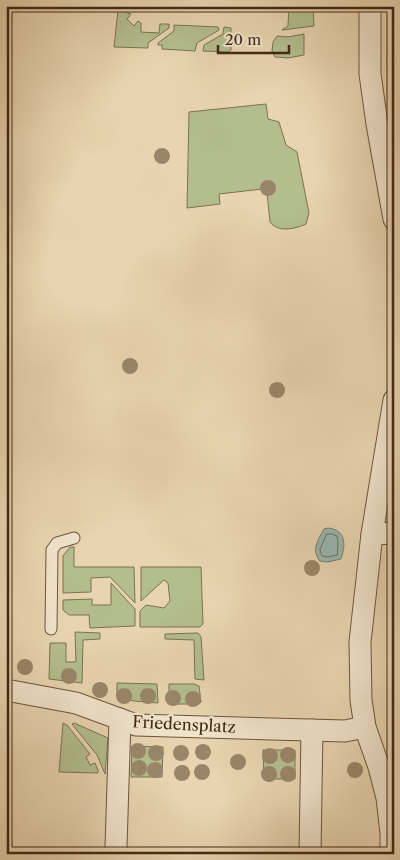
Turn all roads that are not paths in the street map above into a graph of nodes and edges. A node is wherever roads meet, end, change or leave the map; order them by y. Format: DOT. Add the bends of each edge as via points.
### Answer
graph roads {
  1 [pos="370,6"];
  2 [pos="394,219"];
  3 [pos="394,400"];
  4 [pos="394,533"];
  5 [pos="372,534"];
  6 [pos="74,538"];
  7 [pos="52,629"];
  8 [pos="6,690"];
  9 [pos="120,719"];
  10 [pos="365,727"];
  11 [pos="312,730"];
  12 [pos="117,854"];
  13 [pos="310,854"];
  14 [pos="390,854"];
  1 -- 2 [label="street" via="370,74"];
  3 -- 5 [label="street"];
  4 -- 5 [label="street"];
  5 -- 10 [label="street" via="360,642"];
  6 -- 7 [label="lane" via="57,543 52,550"];
  8 -- 9 [label="street, Friedensplatz" via="76,703"];
  9 -- 11 [label="street, Friedensplatz" via="136,725"];
  9 -- 12 [label="street"];
  10 -- 11 [label="street, Friedensplatz" via="344,731"];
  10 -- 14 [label="street" via="387,798"];
  11 -- 13 [label="street"];
}
